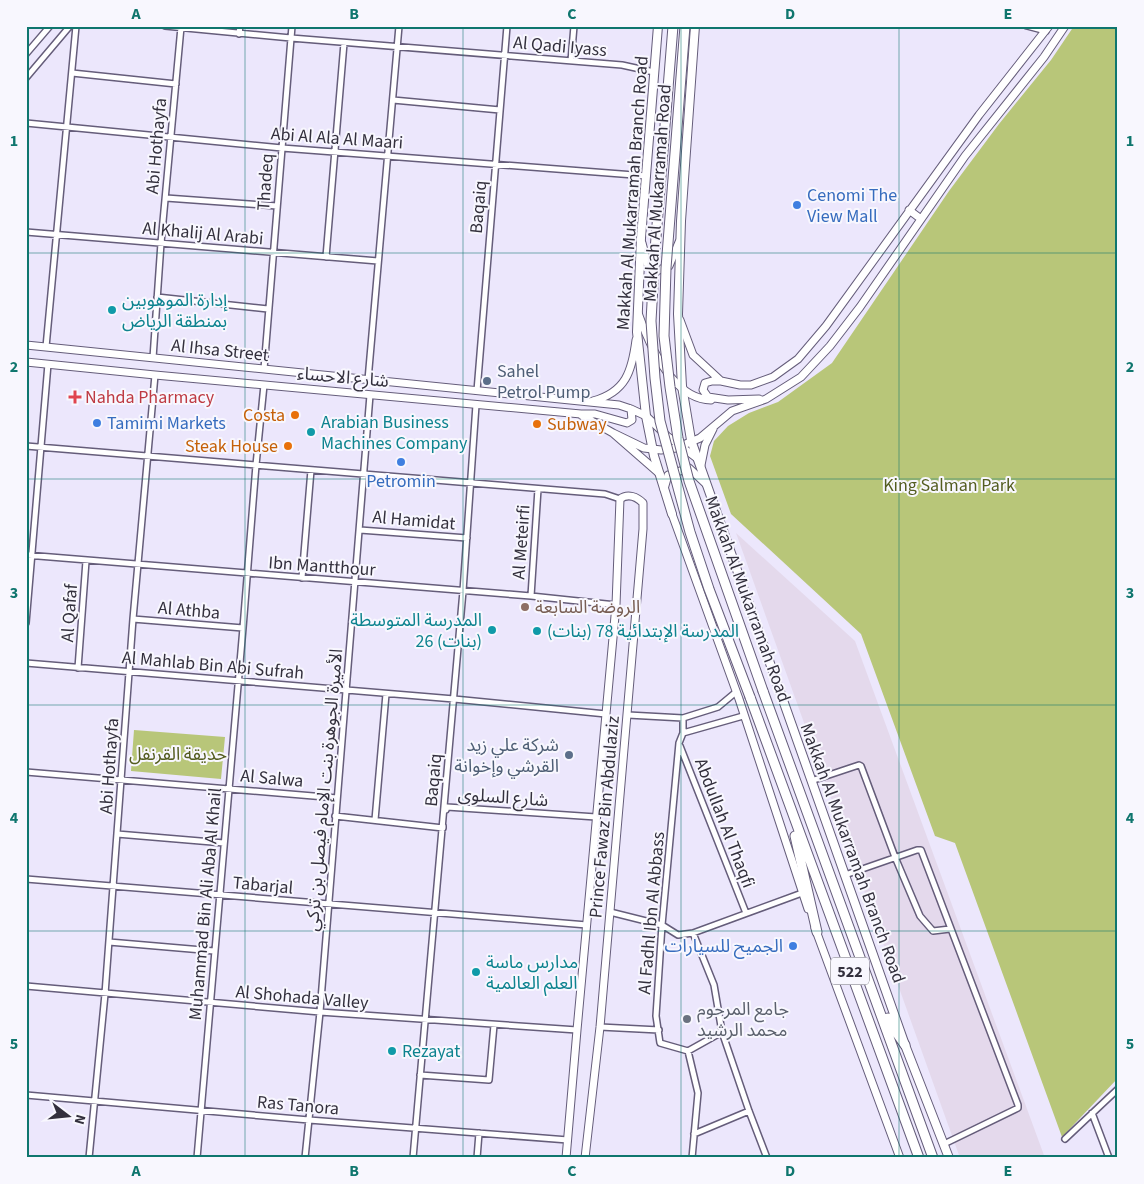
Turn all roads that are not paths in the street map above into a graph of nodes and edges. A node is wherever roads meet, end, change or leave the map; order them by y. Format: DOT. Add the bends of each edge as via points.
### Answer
graph roads {
  1 [pos="50,26"];
  2 [pos="70,26"];
  3 [pos="76,26"];
  4 [pos="165,26"];
  5 [pos="240,26"];
  6 [pos="292,26"];
  7 [pos="400,26"];
  8 [pos="507,26"];
  9 [pos="574,26"];
  10 [pos="658,26"];
  11 [pos="673,26"];
  12 [pos="685,26"];
  13 [pos="695,26"];
  14 [pos="1027,26"];
  15 [pos="1065,26"];
  16 [pos="181,27"];
  17 [pos="1047,29"];
  18 [pos="239,34"];
  19 [pos="291,38"];
  20 [pos="344,43"];
  21 [pos="398,47"];
  22 [pos="26,54"];
  23 [pos="505,55"];
  24 [pos="571,62"];
  25 [pos="654,72"];
  26 [pos="72,73"];
  27 [pos="26,78"];
  28 [pos="176,84"];
  29 [pos="393,100"];
  30 [pos="500,110"];
  31 [pos="26,123"];
  32 [pos="66,127"];
  33 [pos="171,138"];
  34 [pos="282,148"];
  35 [pos="335,152"];
  36 [pos="388,156"];
  37 [pos="496,165"];
  38 [pos="647,176"];
  39 [pos="166,198"];
  40 [pos="277,206"];
  41 [pos="909,210"];
  42 [pos="921,219"];
  43 [pos="26,232"];
  44 [pos="56,236"];
  45 [pos="641,238"];
  46 [pos="680,239"];
  47 [pos="161,244"];
  48 [pos="274,253"];
  49 [pos="326,257"];
  50 [pos="378,261"];
  51 [pos="157,297"];
  52 [pos="268,309"];
  53 [pos="638,310"];
  54 [pos="678,314"];
  55 [pos="637,332"];
  56 [pos="26,345"];
  57 [pos="46,347"];
  58 [pos="153,358"];
  59 [pos="26,362"];
  60 [pos="48,364"];
  61 [pos="264,369"];
  62 [pos="155,376"];
  63 [pos="368,380"];
  64 [pos="720,381"];
  65 [pos="264,385"];
  66 [pos="682,386"];
  67 [pos="477,391"];
  68 [pos="370,395"];
  69 [pos="773,395"];
  70 [pos="719,400"];
  71 [pos="590,402"];
  72 [pos="476,405"];
  73 [pos="631,409"];
  74 [pos="581,414"];
  75 [pos="646,416"];
  76 [pos="715,426"];
  77 [pos="613,433"];
  78 [pos="692,441"];
  79 [pos="26,446"];
  80 [pos="680,446"];
  81 [pos="40,447"];
  82 [pos="653,449"];
  83 [pos="147,457"];
  84 [pos="700,463"];
  85 [pos="256,465"];
  86 [pos="311,470"];
  87 [pos="364,474"];
  88 [pos="660,474"];
  89 [pos="470,484"];
  90 [pos="706,484"];
  91 [pos="538,489"];
  92 [pos="664,489"];
  93 [pos="620,499"];
  94 [pos="672,514"];
  95 [pos="360,530"];
  96 [pos="467,538"];
  97 [pos="29,555"];
  98 [pos="86,561"];
  99 [pos="138,565"];
  100 [pos="247,574"];
  101 [pos="302,578"];
  102 [pos="355,582"];
  103 [pos="463,591"];
  104 [pos="531,596"];
  105 [pos="616,605"];
  106 [pos="133,619"];
  107 [pos="26,623"];
  108 [pos="243,628"];
  109 [pos="26,663"];
  110 [pos="78,668"];
  111 [pos="129,671"];
  112 [pos="238,680"];
  113 [pos="345,690"];
  114 [pos="736,692"];
  115 [pos="386,694"];
  116 [pos="454,699"];
  117 [pos="606,714"];
  118 [pos="628,715"];
  119 [pos="743,716"];
  120 [pos="683,718"];
  121 [pos="683,733"];
  122 [pos="679,743"];
  123 [pos="26,772"];
  124 [pos="122,779"];
  125 [pos="811,781"];
  126 [pos="782,785"];
  127 [pos="229,788"];
  128 [pos="337,798"];
  129 [pos="335,816"];
  130 [pos="596,817"];
  131 [pos="375,820"];
  132 [pos="442,828"];
  133 [pos="118,834"];
  134 [pos="224,843"];
  135 [pos="895,857"];
  136 [pos="845,875"];
  137 [pos="26,879"];
  138 [pos="113,886"];
  139 [pos="802,892"];
  140 [pos="220,895"];
  141 [pos="840,896"];
  142 [pos="328,904"];
  143 [pos="610,912"];
  144 [pos="434,913"];
  145 [pos="746,913"];
  146 [pos="662,925"];
  147 [pos="587,926"];
  148 [pos="950,929"];
  149 [pos="817,932"];
  150 [pos="693,933"];
  151 [pos="109,942"];
  152 [pos="214,951"];
  153 [pos="26,986"];
  154 [pos="105,994"];
  155 [pos="210,1003"];
  156 [pos="320,1012"];
  157 [pos="426,1020"];
  158 [pos="494,1025"];
  159 [pos="600,1027"];
  160 [pos="576,1030"];
  161 [pos="658,1030"];
  162 [pos="722,1032"];
  163 [pos="905,1045"];
  164 [pos="688,1051"];
  165 [pos="420,1075"];
  166 [pos="1118,1089"];
  167 [pos="26,1095"];
  168 [pos="94,1101"];
  169 [pos="200,1110"];
  170 [pos="749,1111"];
  171 [pos="1092,1112"];
  172 [pos="309,1120"];
  173 [pos="415,1128"];
  174 [pos="479,1133"];
  175 [pos="694,1134"];
  176 [pos="1065,1139"];
  177 [pos="568,1140"];
  178 [pos="944,1144"];
  179 [pos="89,1158"];
  180 [pos="196,1158"];
  181 [pos="305,1158"];
  182 [pos="412,1158"];
  183 [pos="477,1158"];
  184 [pos="566,1158"];
  185 [pos="585,1158"];
  186 [pos="692,1158"];
  187 [pos="767,1158"];
  188 [pos="900,1158"];
  189 [pos="919,1158"];
  190 [pos="933,1158"];
  191 [pos="949,1158"];
  192 [pos="1109,1158"];
  1 -- 22 [label="street"];
  2 -- 27 [label="street"];
  3 -- 26 [label="street"];
  4 -- 16 [label="street, Al Qadi Iyass"];
  5 -- 18 [label="street"];
  6 -- 19 [label="street, Thadeq"];
  7 -- 21 [label="street"];
  8 -- 23 [label="street, Baqaiq"];
  9 -- 24 [label="street"];
  10 -- 25 [label="main road, Makkah Al Mukarramah Branch Road"];
  11 -- 126 [label="highway, Makkah Al Mukarramah Road / 522, bridge" via="651,321 660,421 708,589"];
  12 -- 141 [label="highway, Makkah Al Mukarramah Road / 522, bridge" via="666,268 664,336 678,438 689,481 763,691"];
  13 -- 46 [label="main road, Makkah Al Mukarramah Branch Road"];
  14 -- 17 [label="street"];
  15 -- 42 [label="main road"];
  16 -- 18 [label="street, Al Qadi Iyass"];
  16 -- 28 [label="street, Abi Hothayfa"];
  17 -- 41 [label="main road"];
  18 -- 19 [label="street, Al Qadi Iyass"];
  19 -- 20 [label="street, Al Qadi Iyass"];
  19 -- 34 [label="street, Thadeq"];
  20 -- 21 [label="street, Al Qadi Iyass"];
  20 -- 35 [label="street"];
  21 -- 23 [label="street, Al Qadi Iyass"];
  21 -- 29 [label="street"];
  23 -- 24 [label="street, Al Qadi Iyass"];
  23 -- 30 [label="street, Baqaiq"];
  24 -- 25 [label="street, Al Qadi Iyass" via="622,65"];
  25 -- 38 [label="main road, Makkah Al Mukarramah Branch Road"];
  26 -- 28 [label="street"];
  26 -- 32 [label="street"];
  28 -- 33 [label="street, Abi Hothayfa"];
  29 -- 30 [label="street"];
  29 -- 36 [label="street"];
  30 -- 37 [label="street, Baqaiq"];
  31 -- 32 [label="street, Abi Al Ala Al Maari"];
  32 -- 33 [label="street, Abi Al Ala Al Maari"];
  32 -- 44 [label="street"];
  33 -- 34 [label="street, Abi Al Ala Al Maari"];
  33 -- 39 [label="street, Abi Hothayfa"];
  34 -- 35 [label="street, Abi Al Ala Al Maari"];
  34 -- 40 [label="street, Thadeq"];
  35 -- 36 [label="street, Abi Al Ala Al Maari"];
  35 -- 49 [label="street"];
  36 -- 37 [label="street, Abi Al Ala Al Maari"];
  36 -- 50 [label="street"];
  37 -- 38 [label="street, Abi Al Ala Al Maari"];
  37 -- 67 [label="street, Baqaiq"];
  38 -- 45 [label="main road, Makkah Al Mukarramah Branch Road"];
  39 -- 40 [label="street"];
  39 -- 47 [label="street, Abi Hothayfa"];
  40 -- 48 [label="street, Thadeq"];
  41 -- 42 [label="main road"];
  41 -- 64 [label="main road" via="826,326 798,359 773,377 751,385"];
  42 -- 69 [label="main road" via="830,346 801,377"];
  43 -- 44 [label="street, Al Khalij Al Arabi"];
  44 -- 47 [label="street, Al Khalij Al Arabi"];
  44 -- 57 [label="street"];
  45 -- 46 [label="main road" via="648,266 659,270 669,266"];
  45 -- 53 [label="main road, Makkah Al Mukarramah Branch Road"];
  46 -- 54 [label="main road, Makkah Al Mukarramah Branch Road"];
  47 -- 48 [label="street, Al Khalij Al Arabi"];
  47 -- 51 [label="street, Abi Hothayfa"];
  48 -- 49 [label="street, Al Khalij Al Arabi"];
  48 -- 52 [label="street, Thadeq"];
  49 -- 50 [label="street, Al Khalij Al Arabi"];
  50 -- 63 [label="street"];
  51 -- 52 [label="street"];
  51 -- 58 [label="street, Abi Hothayfa"];
  52 -- 61 [label="street, Thadeq"];
  53 -- 55 [label="main road, Makkah Al Mukarramah Branch Road"];
  53 -- 66 [label="main road" via="658,358"];
  54 -- 64 [label="main road" via="693,355"];
  54 -- 66 [label="main road, Makkah Al Mukarramah Branch Road"];
  55 -- 71 [label="main road" via="629,375 616,390"];
  55 -- 75 [label="main road, Makkah Al Mukarramah Branch Road"];
  56 -- 57 [label="main road, Al Ihsa Street"];
  57 -- 58 [label="main road, Al Ihsa Street"];
  58 -- 61 [label="main road, Al Ihsa Street"];
  59 -- 60 [label="main road, شارع الاحساء"];
  60 -- 62 [label="main road, شارع الاحساء"];
  60 -- 81 [label="street"];
  61 -- 63 [label="main road, Al Ihsa Street"];
  62 -- 65 [label="main road, شارع الاحساء"];
  62 -- 83 [label="street, Abi Hothayfa"];
  63 -- 67 [label="main road, Al Ihsa Street"];
  64 -- 70 [label="main road" via="705,383 703,390 708,397"];
  65 -- 68 [label="main road, شارع الاحساء"];
  65 -- 85 [label="street, Muhammad Bin Ali Aba Al Khail"];
  66 -- 70 [label="main road" via="705,400"];
  66 -- 78 [label="main road, Makkah Al Mukarramah Branch Road"];
  67 -- 71 [label="main road, Al Ihsa Street"];
  68 -- 72 [label="main road, شارع الاحساء"];
  68 -- 87 [label="street, الأميرة الجوهرة بنت الإمام فيصل بن تركي"];
  69 -- 70 [label="main road" via="759,399"];
  69 -- 76 [label="main road" via="732,411"];
  71 -- 73 [label="main road, Al Ihsa Street"];
  72 -- 74 [label="main road, شارع الاحساء"];
  72 -- 89 [label="street, Baqaiq"];
  73 -- 74 [label="main road, شارع الاحساء" via="632,420 627,423 595,414"];
  73 -- 75 [label="main road"];
  74 -- 77 [label="main road"];
  75 -- 80 [label="main road"];
  75 -- 82 [label="main road, Makkah Al Mukarramah Branch Road"];
  76 -- 78 [label="main road"];
  76 -- 84 [label="main road"];
  77 -- 82 [label="main road"];
  77 -- 88 [label="main road"];
  78 -- 80 [label="main road"];
  78 -- 84 [label="main road, Makkah Al Mukarramah Branch Road"];
  79 -- 81 [label="street"];
  80 -- 82 [label="main road"];
  80 -- 84 [label="main road"];
  81 -- 83 [label="street"];
  81 -- 97 [label="street"];
  82 -- 88 [label="main road, Makkah Al Mukarramah Branch Road"];
  83 -- 85 [label="street"];
  83 -- 99 [label="street, Abi Hothayfa"];
  84 -- 90 [label="main road, Makkah Al Mukarramah Branch Road"];
  85 -- 86 [label="street"];
  85 -- 100 [label="street, Muhammad Bin Ali Aba Al Khail"];
  86 -- 87 [label="street"];
  86 -- 101 [label="street"];
  87 -- 89 [label="street"];
  87 -- 95 [label="street, الأميرة الجوهرة بنت الإمام فيصل بن تركي"];
  88 -- 92 [label="main road, Makkah Al Mukarramah Branch Road"];
  89 -- 91 [label="street"];
  89 -- 96 [label="street, Baqaiq"];
  90 -- 92 [label="main road" via="689,468 668,476"];
  90 -- 125 [label="main road, Makkah Al Mukarramah Branch Road"];
  91 -- 93 [label="street" via="605,494"];
  91 -- 104 [label="street, Al Meteirfi"];
  92 -- 94 [label="main road, Makkah Al Mukarramah Branch Road"];
  93 -- 105 [label="main road"];
  93 -- 118 [label="main road, Prince Fawaz Bin Abdulaziz" via="628,496 643,503 644,529"];
  94 -- 114 [label="main road, Makkah Al Mukarramah Branch Road"];
  95 -- 96 [label="street, Al Hamidat"];
  95 -- 102 [label="street, الأميرة الجوهرة بنت الإمام فيصل بن تركي"];
  96 -- 103 [label="street, Baqaiq"];
  97 -- 98 [label="street, Ibn Mantthour"];
  97 -- 107 [label="street"];
  98 -- 99 [label="street, Ibn Mantthour"];
  98 -- 110 [label="street, Al Qafaf"];
  99 -- 100 [label="street, Ibn Mantthour"];
  99 -- 106 [label="street, Abi Hothayfa"];
  100 -- 101 [label="street, Ibn Mantthour"];
  100 -- 108 [label="street, Muhammad Bin Ali Aba Al Khail"];
  101 -- 102 [label="street, Ibn Mantthour"];
  102 -- 103 [label="street, Ibn Mantthour"];
  102 -- 113 [label="street, الأميرة الجوهرة بنت الإمام فيصل بن تركي"];
  103 -- 104 [label="street, Ibn Mantthour"];
  103 -- 116 [label="street, Baqaiq"];
  104 -- 105 [label="street, Ibn Mantthour"];
  105 -- 117 [label="main road"];
  106 -- 108 [label="street, Al Athba"];
  106 -- 111 [label="street, Abi Hothayfa"];
  108 -- 112 [label="street, Muhammad Bin Ali Aba Al Khail"];
  109 -- 110 [label="street, Al Mahlab Bin Abi Sufrah"];
  110 -- 111 [label="street, Al Mahlab Bin Abi Sufrah"];
  111 -- 112 [label="street, Al Mahlab Bin Abi Sufrah"];
  111 -- 124 [label="street, Abi Hothayfa"];
  112 -- 113 [label="street, Al Mahlab Bin Abi Sufrah"];
  112 -- 127 [label="street, Muhammad Bin Ali Aba Al Khail"];
  113 -- 115 [label="street, Al Mahlab Bin Abi Sufrah"];
  113 -- 128 [label="street, الأميرة الجوهرة بنت الإمام فيصل بن تركي"];
  114 -- 119 [label="main road, Makkah Al Mukarramah Branch Road"];
  114 -- 120 [label="street" via="718,707"];
  115 -- 116 [label="street, Al Mahlab Bin Abi Sufrah"];
  115 -- 131 [label="street"];
  116 -- 117 [label="street, Al Mahlab Bin Abi Sufrah"];
  116 -- 132 [label="street, Baqaiq"];
  117 -- 130 [label="main road"];
  118 -- 120 [label="street"];
  118 -- 143 [label="main road, Prince Fawaz Bin Abdulaziz"];
  119 -- 121 [label="street"];
  119 -- 139 [label="main road, Makkah Al Mukarramah Branch Road"];
  120 -- 121 [label="street, Al Fadhl Ibn Al Abbass"];
  121 -- 122 [label="street, Al Fadhl Ibn Al Abbass"];
  122 -- 145 [label="street, Abdullah Al Thaqfi"];
  122 -- 146 [label="street, Al Fadhl Ibn Al Abbass"];
  123 -- 124 [label="street, Al Salwa"];
  124 -- 127 [label="street, Al Salwa"];
  124 -- 133 [label="street, Abi Hothayfa"];
  125 -- 135 [label="street" via="861,766"];
  125 -- 136 [label="main road, Makkah Al Mukarramah Branch Road"];
  126 -- 149 [label="highway"];
  126 -- 189 [label="highway, Makkah Al Mukarramah Road / 522"];
  127 -- 128 [label="street, Al Salwa"];
  127 -- 134 [label="street, Muhammad Bin Ali Aba Al Khail"];
  128 -- 129 [label="street, الأميرة الجوهرة بنت الإمام فيصل بن تركي"];
  129 -- 131 [label="street"];
  129 -- 142 [label="street, الأميرة الجوهرة بنت الإمام فيصل بن تركي"];
  130 -- 132 [label="street, شارع السلوى" via="447,807"];
  130 -- 147 [label="main road"];
  131 -- 132 [label="street"];
  132 -- 144 [label="street, Baqaiq"];
  133 -- 134 [label="street"];
  133 -- 138 [label="street, Abi Hothayfa"];
  134 -- 140 [label="street, Muhammad Bin Ali Aba Al Khail"];
  135 -- 136 [label="street"];
  135 -- 148 [label="street" via="920,916 933,931"];
  135 -- 148 [label="street" via="921,850"];
  136 -- 163 [label="main road, Makkah Al Mukarramah Branch Road"];
  137 -- 138 [label="street, Tabarjal"];
  138 -- 140 [label="street, Tabarjal"];
  138 -- 151 [label="street, Abi Hothayfa"];
  139 -- 145 [label="street"];
  139 -- 149 [label="main road, Makkah Al Mukarramah Branch Road"];
  140 -- 142 [label="street, Tabarjal"];
  140 -- 152 [label="street, Muhammad Bin Ali Aba Al Khail"];
  141 -- 163 [label="highway" via="891,1025"];
  141 -- 190 [label="highway, Makkah Al Mukarramah Road / 522"];
  142 -- 144 [label="street, Tabarjal"];
  142 -- 156 [label="street, الأميرة الجوهرة بنت الإمام فيصل بن تركي"];
  143 -- 146 [label="street"];
  143 -- 159 [label="main road, Prince Fawaz Bin Abdulaziz"];
  144 -- 147 [label="street, Tabarjal"];
  144 -- 157 [label="street, Baqaiq"];
  145 -- 150 [label="street"];
  146 -- 150 [label="street" via="678,934"];
  146 -- 161 [label="street, Al Fadhl Ibn Al Abbass" via="656,1016"];
  147 -- 160 [label="main road"];
  148 -- 178 [label="street" via="1018,1108"];
  149 -- 188 [label="main road, Makkah Al Mukarramah Branch Road"];
  150 -- 162 [label="street" via="714,985"];
  151 -- 152 [label="street"];
  151 -- 154 [label="street, Abi Hothayfa"];
  152 -- 155 [label="street, Muhammad Bin Ali Aba Al Khail"];
  153 -- 154 [label="street, Al Shohada Valley"];
  154 -- 155 [label="street, Al Shohada Valley"];
  154 -- 168 [label="street, Abi Hothayfa"];
  155 -- 156 [label="street, Al Shohada Valley"];
  155 -- 169 [label="street, Muhammad Bin Ali Aba Al Khail"];
  156 -- 157 [label="street, Al Shohada Valley"];
  156 -- 172 [label="street, الأميرة الجوهرة بنت الإمام فيصل بن تركي"];
  157 -- 158 [label="street, Al Shohada Valley"];
  157 -- 165 [label="street, Baqaiq"];
  158 -- 160 [label="street, Al Shohada Valley"];
  158 -- 165 [label="street" via="488,1080"];
  159 -- 161 [label="street"];
  159 -- 185 [label="main road, Prince Fawaz Bin Abdulaziz"];
  160 -- 177 [label="main road"];
  161 -- 164 [label="street" via="660,1043"];
  162 -- 164 [label="street"];
  162 -- 170 [label="street"];
  163 -- 178 [label="main road, Makkah Al Mukarramah Branch Road"];
  164 -- 175 [label="street" via="698,1093"];
  165 -- 173 [label="street, Baqaiq"];
  166 -- 171 [label="street"];
  167 -- 168 [label="street, Ras Tanora"];
  168 -- 169 [label="street, Ras Tanora"];
  168 -- 179 [label="street, Abi Hothayfa"];
  169 -- 172 [label="street, Ras Tanora"];
  169 -- 180 [label="street, Muhammad Bin Ali Aba Al Khail"];
  170 -- 175 [label="street"];
  170 -- 187 [label="street"];
  171 -- 176 [label="street"];
  171 -- 192 [label="street"];
  172 -- 173 [label="street, Ras Tanora"];
  172 -- 181 [label="street, الأميرة الجوهرة بنت الإمام فيصل بن تركي"];
  173 -- 174 [label="street, Ras Tanora"];
  173 -- 182 [label="street, Baqaiq"];
  174 -- 177 [label="street, Ras Tanora"];
  174 -- 183 [label="street"];
  175 -- 186 [label="street"];
  177 -- 184 [label="main road"];
  178 -- 191 [label="main road, Makkah Al Mukarramah Branch Road"];
}
